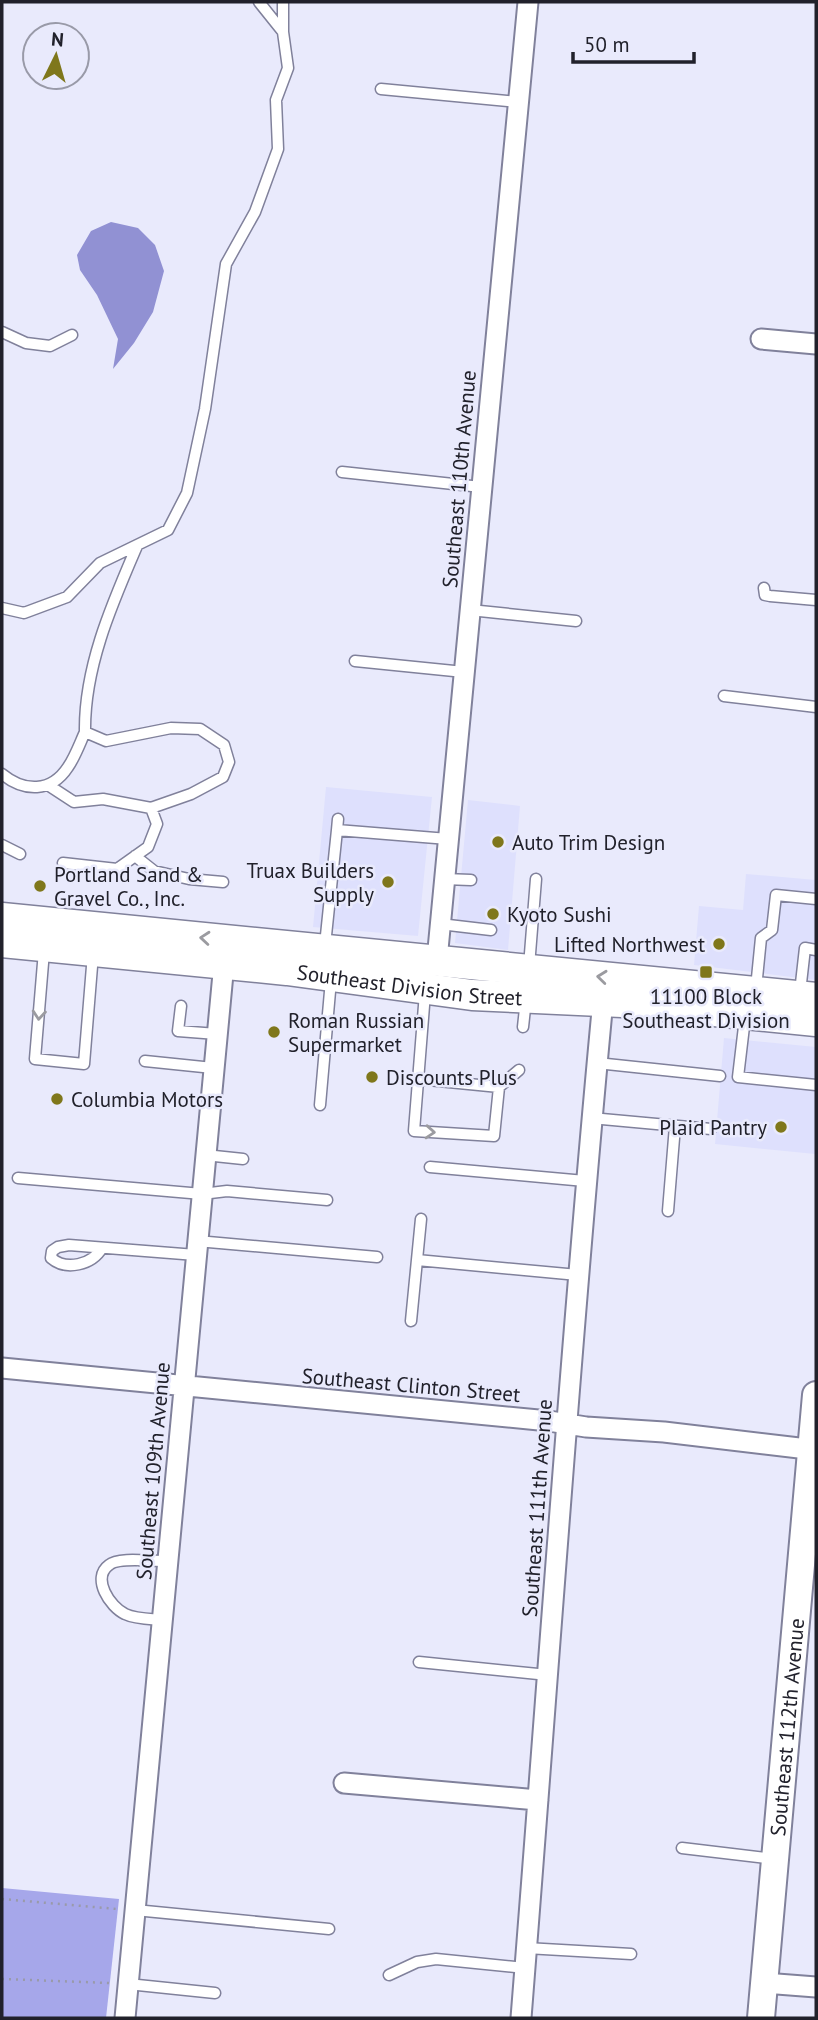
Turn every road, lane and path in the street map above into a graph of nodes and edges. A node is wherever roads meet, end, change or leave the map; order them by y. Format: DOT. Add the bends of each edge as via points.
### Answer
graph roads {
  1 [pos="259,2"];
  2 [pos="283,2"];
  3 [pos="528,2"];
  4 [pos="283,32"];
  5 [pos="381,89"];
  6 [pos="518,102"];
  7 [pos="2,332"];
  8 [pos="72,335"];
  9 [pos="761,339"];
  10 [pos="816,344"];
  11 [pos="342,472"];
  12 [pos="481,487"];
  13 [pos="137,546"];
  14 [pos="764,588"];
  15 [pos="816,600"];
  16 [pos="2,608"];
  17 [pos="470,610"];
  18 [pos="576,621"];
  19 [pos="355,661"];
  20 [pos="464,672"];
  21 [pos="724,696"];
  22 [pos="816,707"];
  23 [pos="85,732"];
  24 [pos="2,774"];
  25 [pos="48,785"];
  26 [pos="151,808"];
  27 [pos="448,839"];
  28 [pos="2,845"];
  29 [pos="20,854"];
  30 [pos="135,856"];
  31 [pos="63,863"];
  32 [pos="444,878"];
  33 [pos="536,879"];
  34 [pos="471,880"];
  35 [pos="223,882"];
  36 [pos="816,899"];
  37 [pos="2,918"];
  38 [pos="440,924"];
  39 [pos="491,930"];
  40 [pos="2,942"];
  41 [pos="254,943"];
  42 [pos="44,947"];
  43 [pos="816,950"];
  44 [pos="93,951"];
  45 [pos="437,960"];
  46 [pos="224,963"];
  47 [pos="328,963"];
  48 [pos="425,990"];
  49 [pos="808,997"];
  50 [pos="526,998"];
  51 [pos="603,1000"];
  52 [pos="751,1003"];
  53 [pos="181,1006"];
  54 [pos="816,1021"];
  55 [pos="217,1034"];
  56 [pos="145,1061"];
  57 [pos="596,1063"];
  58 [pos="214,1068"];
  59 [pos="519,1070"];
  60 [pos="720,1076"];
  61 [pos="418,1079"];
  62 [pos="816,1085"];
  63 [pos="499,1087"];
  64 [pos="320,1105"];
  65 [pos="591,1118"];
  66 [pos="675,1126"];
  67 [pos="711,1129"];
  68 [pos="205,1156"];
  69 [pos="243,1158"];
  70 [pos="430,1167"];
  71 [pos="18,1178"];
  72 [pos="585,1181"];
  73 [pos="202,1194"];
  74 [pos="327,1200"];
  75 [pos="668,1211"];
  76 [pos="421,1219"];
  77 [pos="102,1248"];
  78 [pos="197,1248"];
  79 [pos="377,1257"];
  80 [pos="417,1260"];
  81 [pos="578,1275"];
  82 [pos="411,1321"];
  83 [pos="2,1368"];
  84 [pos="184,1387"];
  85 [pos="816,1395"];
  86 [pos="565,1424"];
  87 [pos="814,1450"];
  88 [pos="168,1562"];
  89 [pos="162,1620"];
  90 [pos="419,1662"];
  91 [pos="548,1675"];
  92 [pos="344,1783"];
  93 [pos="538,1800"];
  94 [pos="682,1849"];
  95 [pos="775,1859"];
  96 [pos="2,1899"];
  97 [pos="135,1910"];
  98 [pos="329,1929"];
  99 [pos="526,1948"];
  100 [pos="631,1954"];
  101 [pos="525,1968"];
  102 [pos="389,1975"];
  103 [pos="2,1979"];
  104 [pos="764,1983"];
  105 [pos="128,1984"];
  106 [pos="816,1987"];
  107 [pos="215,1993"];
  108 [pos="125,2018"];
  109 [pos="521,2018"];
  110 [pos="761,2018"];
  1 -- 4 [label="lane"];
  2 -- 4 [label="lane"];
  3 -- 6 [label="street, Southeast 110th Avenue"];
  4 -- 13 [label="lane" via="288,68 276,100 278,149 255,212 226,264 205,409 187,493 168,530"];
  5 -- 6 [label="lane"];
  6 -- 12 [label="street, Southeast 110th Avenue"];
  7 -- 8 [label="lane" via="26,343 50,346"];
  9 -- 10 [label="street"];
  11 -- 12 [label="lane"];
  12 -- 17 [label="street, Southeast 110th Avenue"];
  13 -- 16 [label="lane" via="100,563 67,597 24,613"];
  13 -- 23 [label="lane" via="110,608 85,711"];
  14 -- 15 [label="lane" via="765,595"];
  17 -- 18 [label="lane"];
  17 -- 20 [label="street, Southeast 110th Avenue"];
  19 -- 20 [label="lane"];
  20 -- 27 [label="street, Southeast 110th Avenue"];
  21 -- 22 [label="lane"];
  23 -- 25 [label="lane" via="68,769"];
  23 -- 26 [label="lane" via="106,741 172,728 200,729 223,745 229,762 223,777"];
  24 -- 25 [label="lane" via="29,789"];
  25 -- 26 [label="lane" via="74,802 103,799"];
  26 -- 30 [label="lane" via="157,824 148,847"];
  27 -- 32 [label="street, Southeast 110th Avenue"];
  27 -- 47 [label="lane" via="338,825"];
  28 -- 29 [label="lane"];
  30 -- 31 [label="lane" via="117,869"];
  30 -- 35 [label="lane" via="154,871"];
  32 -- 34 [label="lane"];
  32 -- 38 [label="street, Southeast 110th Avenue"];
  33 -- 50 [label="lane"];
  36 -- 52 [label="lane" via="776,895 772,930 761,938"];
  41 -- 37 [label="main road, Southeast Division Street, one-way"];
  38 -- 39 [label="lane"];
  38 -- 45 [label="street, Southeast 110th Avenue"];
  40 -- 42 [label="main road, Southeast Division Street"];
  41 -- 46 [label="main road"];
  41 -- 47 [label="main road, Southeast Division Street"];
  42 -- 44 [label="main road, Southeast Division Street"];
  42 -- 44 [label="lane, one-way" via="35,1059 84,1064"];
  43 -- 49 [label="lane" via="805,948"];
  44 -- 46 [label="main road, Southeast Division Street"];
  45 -- 47 [label="main road" via="428,974 344,969"];
  45 -- 50 [label="main road, Southeast Division Street"];
  46 -- 47 [label="main road, Southeast Division Street"];
  46 -- 55 [label="street, Southeast 109th Avenue"];
  47 -- 48 [label="main road, Southeast Division Street"];
  47 -- 64 [label="lane"];
  48 -- 50 [label="main road, Southeast Division Street"];
  48 -- 61 [label="lane"];
  49 -- 52 [label="main road, Southeast Division Street"];
  50 -- 51 [label="main road, Southeast Division Street"];
  52 -- 50 [label="main road, Southeast Division Street, one-way"];
  51 -- 52 [label="main road, Southeast Division Street"];
  51 -- 57 [label="street, Southeast 111th Avenue"];
  52 -- 54 [label="main road, Southeast Division Street"];
  52 -- 62 [label="lane" via="738,1077"];
  53 -- 55 [label="lane" via="178,1031"];
  55 -- 58 [label="street, Southeast 109th Avenue"];
  56 -- 58 [label="lane"];
  57 -- 60 [label="lane"];
  57 -- 65 [label="street, Southeast 111th Avenue"];
  58 -- 68 [label="street, Southeast 109th Avenue"];
  59 -- 63 [label="lane"];
  61 -- 63 [label="lane"];
  61 -- 63 [label="lane, one-way" via="414,1131 494,1136"];
  65 -- 66 [label="lane"];
  65 -- 72 [label="street, Southeast 111th Avenue"];
  66 -- 67 [label="lane"];
  66 -- 75 [label="lane"];
  68 -- 69 [label="lane"];
  68 -- 73 [label="street, Southeast 109th Avenue"];
  70 -- 72 [label="lane"];
  71 -- 73 [label="lane"];
  72 -- 81 [label="street, Southeast 111th Avenue"];
  73 -- 74 [label="lane" via="227,1191"];
  73 -- 78 [label="street, Southeast 109th Avenue"];
  76 -- 80 [label="lane"];
  77 -- 78 [label="lane"];
  78 -- 79 [label="lane"];
  78 -- 84 [label="street, Southeast 109th Avenue"];
  80 -- 81 [label="lane"];
  80 -- 82 [label="lane"];
  81 -- 86 [label="street, Southeast 111th Avenue"];
  83 -- 84 [label="street, Southeast Clinton Street"];
  84 -- 86 [label="street, Southeast Clinton Street"];
  84 -- 88 [label="street, Southeast 109th Avenue"];
  85 -- 87 [label="main road, Southeast 112th Avenue"];
  86 -- 87 [label="street, Southeast Clinton Street"];
  86 -- 91 [label="street, Southeast 111th Avenue"];
  87 -- 95 [label="main road, Southeast 112th Avenue"];
  88 -- 89 [label="street, Southeast 109th Avenue"];
  88 -- 89 [label="lane" via="119,1561 109,1564 103,1573 103,1588 111,1603 126,1615"];
  89 -- 97 [label="street, Southeast 109th Avenue"];
  90 -- 91 [label="lane"];
  91 -- 93 [label="street, Southeast 111th Avenue"];
  92 -- 93 [label="street"];
  93 -- 99 [label="street, Southeast 111th Avenue"];
  94 -- 95 [label="lane"];
  95 -- 104 [label="main road, Southeast 112th Avenue"];
  96 -- 97 [label="path"];
  97 -- 98 [label="lane"];
  97 -- 105 [label="street, Southeast 109th Avenue"];
  99 -- 100 [label="lane"];
  99 -- 101 [label="street, Southeast 111th Avenue"];
  101 -- 102 [label="lane" via="436,1959"];
  101 -- 109 [label="street, Southeast 111th Avenue"];
  103 -- 105 [label="path"];
  104 -- 106 [label="street"];
  104 -- 110 [label="main road, Southeast 112th Avenue"];
  105 -- 107 [label="lane"];
  105 -- 108 [label="street, Southeast 109th Avenue"];
}
